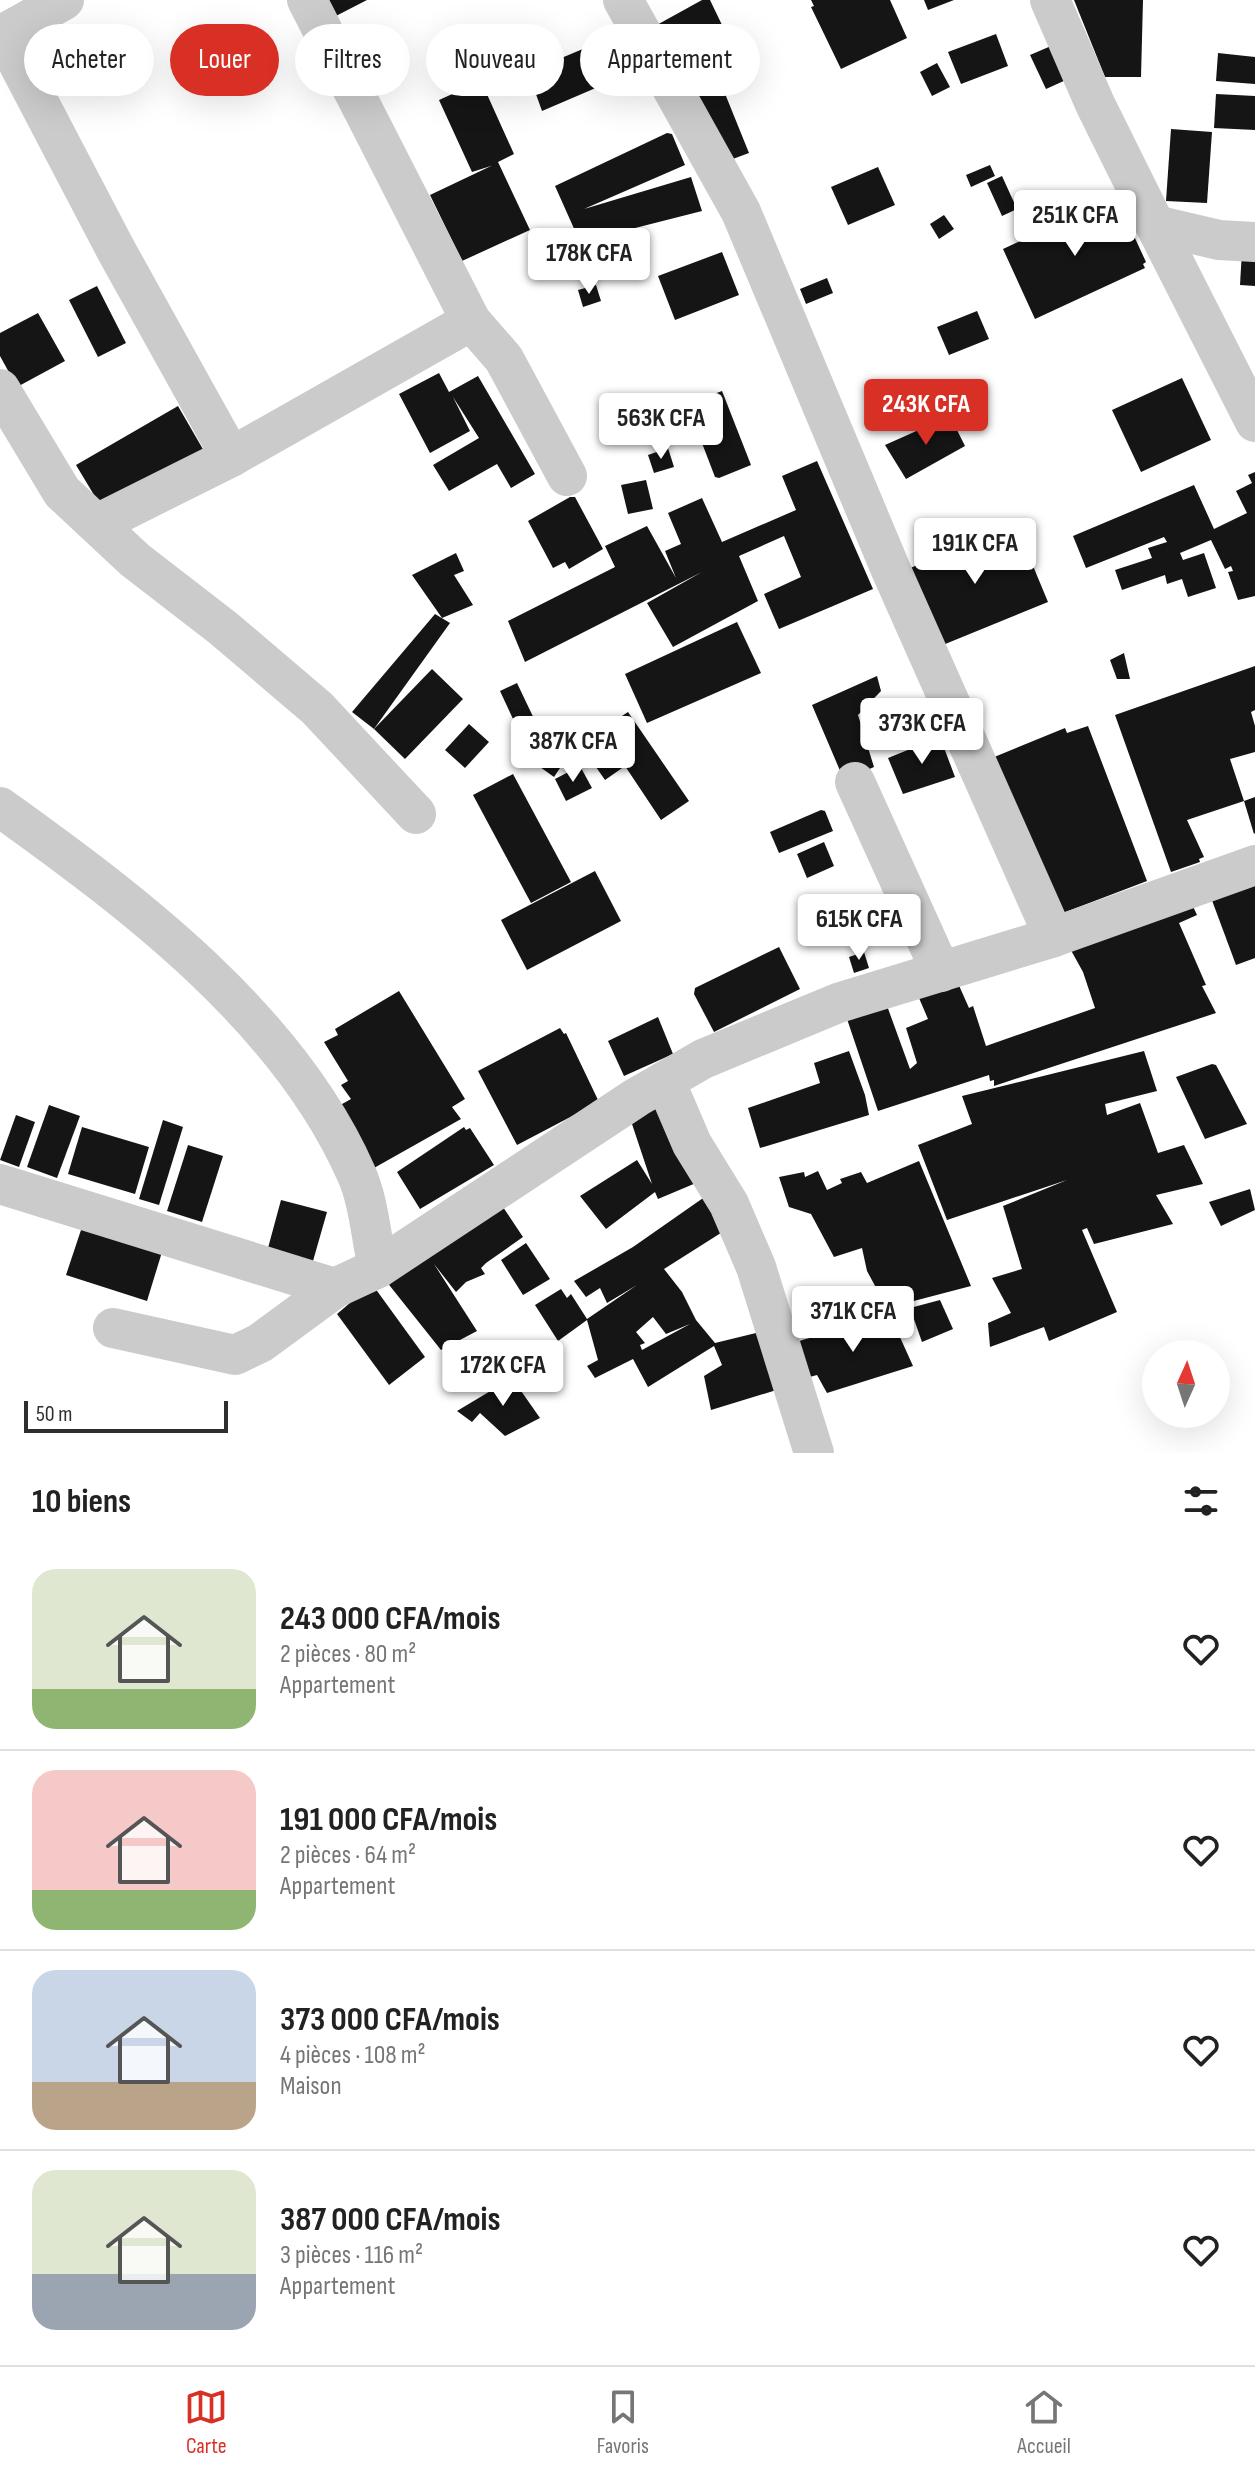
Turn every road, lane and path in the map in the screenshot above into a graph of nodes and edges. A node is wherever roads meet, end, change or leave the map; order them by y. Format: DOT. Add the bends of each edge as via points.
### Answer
graph roads {
  1 [pos="64,0"];
  2 [pos="307,0"];
  3 [pos="623,0"];
  4 [pos="1050,0"];
  5 [pos="1,35"];
  6 [pos="1155,225"];
  7 [pos="1255,242"];
  8 [pos="471,321"];
  9 [pos="0,389"];
  10 [pos="1255,422"];
  11 [pos="231,457"];
  12 [pos="567,476"];
  13 [pos="97,524"];
  14 [pos="855,782"];
  15 [pos="0,807"];
  16 [pos="416,814"];
  17 [pos="1255,865"];
  18 [pos="1054,937"];
  19 [pos="941,972"];
  20 [pos="665,1081"];
  21 [pos="0,1184"];
  22 [pos="378,1268"];
  23 [pos="335,1288"];
  24 [pos="113,1328"];
  25 [pos="814,1453"];
  1 -- 5 [label="street"];
  2 -- 8 [label="street"];
  3 -- 18 [label="street" via="741,212 891,570"];
  4 -- 6 [label="street"];
  5 -- 11 [label="street"];
  6 -- 7 [label="street" via="1219,240"];
  6 -- 10 [label="street"];
  8 -- 11 [label="street"];
  8 -- 12 [label="street" via="504,359"];
  9 -- 13 [label="street" via="62,492"];
  11 -- 13 [label="street"];
  13 -- 16 [label="street" via="317,708"];
  14 -- 19 [label="street"];
  15 -- 22 [label="street" via="167,933 271,1041 323,1107 358,1177"];
  17 -- 18 [label="street"];
  18 -- 19 [label="street"];
  19 -- 20 [label="street" via="838,1003 703,1059"];
  20 -- 22 [label="street"];
  20 -- 25 [label="street" via="756,1267"];
  21 -- 23 [label="street"];
  22 -- 23 [label="street"];
  23 -- 24 [label="street" via="235,1355"];
}
